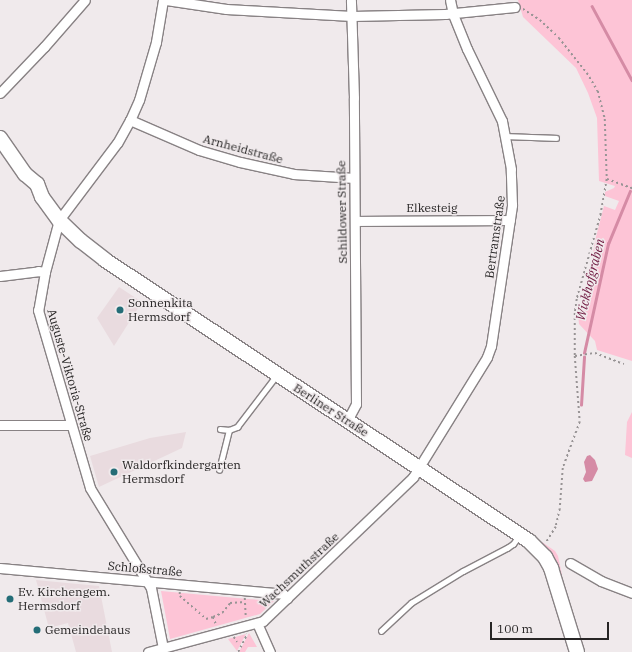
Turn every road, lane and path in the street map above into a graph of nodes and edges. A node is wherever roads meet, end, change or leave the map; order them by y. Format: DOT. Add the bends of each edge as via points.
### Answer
graph roads {
  1 [pos="85,0"];
  2 [pos="163,0"];
  3 [pos="166,0"];
  4 [pos="350,0"];
  5 [pos="450,0"];
  6 [pos="518,7"];
  7 [pos="453,14"];
  8 [pos="357,16"];
  9 [pos="0,93"];
  10 [pos="130,120"];
  11 [pos="506,136"];
  12 [pos="0,138"];
  13 [pos="556,138"];
  14 [pos="354,178"];
  15 [pos="607,179"];
  16 [pos="632,188"];
  17 [pos="59,220"];
  18 [pos="510,220"];
  19 [pos="355,221"];
  20 [pos="45,272"];
  21 [pos="0,276"];
  22 [pos="575,356"];
  23 [pos="624,364"];
  24 [pos="277,374"];
  25 [pos="348,421"];
  26 [pos="0,425"];
  27 [pos="71,425"];
  28 [pos="220,429"];
  29 [pos="229,430"];
  30 [pos="418,468"];
  31 [pos="219,470"];
  32 [pos="520,534"];
  33 [pos="546,543"];
  34 [pos="570,563"];
  35 [pos="0,568"];
  36 [pos="147,581"];
  37 [pos="180,591"];
  38 [pos="632,591"];
  39 [pos="245,596"];
  40 [pos="287,598"];
  41 [pos="245,602"];
  42 [pos="213,617"];
  43 [pos="246,620"];
  44 [pos="257,623"];
  45 [pos="217,628"];
  46 [pos="250,631"];
  47 [pos="381,631"];
  48 [pos="233,636"];
  49 [pos="237,642"];
  50 [pos="164,648"];
  51 [pos="148,652"];
  52 [pos="238,652"];
  53 [pos="270,652"];
  54 [pos="577,652"];
  1 -- 9 [label="street" via="44,48"];
  2 -- 10 [label="street, Auguste-Viktoria-Straße" via="148,74"];
  3 -- 8 [label="street" via="226,9"];
  4 -- 8 [label="street, Schildower Straße"];
  5 -- 7 [label="street, Bertramstraße"];
  6 -- 7 [label="street"];
  6 -- 15 [label="path" via="540,20 559,38 598,91 605,119"];
  7 -- 8 [label="street"];
  7 -- 11 [label="street, Bertramstraße"];
  8 -- 14 [label="street, Schildower Straße"];
  10 -- 14 [label="street, Arnheidstraße" via="198,150 240,162 294,174"];
  10 -- 17 [label="street, Auguste-Viktoria-Straße" via="102,164"];
  11 -- 13 [label="lane"];
  11 -- 18 [label="street, Bertramstraße" via="513,189"];
  12 -- 17 [label="main road, Berliner Straße" via="25,174 31,188 42,197"];
  14 -- 19 [label="street, Schildower Straße"];
  15 -- 16 [label="path"];
  15 -- 22 [label="path" via="601,214 577,299"];
  17 -- 20 [label="street, Auguste-Viktoria-Straße"];
  17 -- 24 [label="main road, Berliner Straße" via="105,260"];
  18 -- 19 [label="street, Elkesteig"];
  18 -- 30 [label="street, Bertramstraße" via="487,357"];
  19 -- 25 [label="street, Schildower Straße" via="356,404"];
  20 -- 21 [label="street"];
  20 -- 27 [label="street, Auguste-Viktoria-Straße" via="38,310"];
  22 -- 23 [label="path" via="595,353"];
  22 -- 33 [label="path" via="580,422 564,468 556,527"];
  24 -- 25 [label="main road, Berliner Straße"];
  24 -- 29 [label="lane" via="247,415 237,426"];
  25 -- 30 [label="main road, Berliner Straße"];
  26 -- 27 [label="street"];
  27 -- 36 [label="street, Auguste-Viktoria-Straße" via="92,491"];
  28 -- 29 [label="lane"];
  29 -- 31 [label="lane"];
  30 -- 32 [label="main road, Berliner Straße"];
  30 -- 40 [label="street, Wachsmuthstraße" via="408,483"];
  32 -- 47 [label="lane" via="507,548 411,603"];
  32 -- 54 [label="main road, Berliner Straße" via="539,550 551,568"];
  34 -- 38 [label="street" via="601,581"];
  35 -- 36 [label="street, Schloßstraße"];
  36 -- 40 [label="street, Schloßstraße" via="283,594"];
  36 -- 50 [label="street, Auguste-Viktoria-Straße" via="151,588"];
  37 -- 42 [label="path" via="180,596 206,619"];
  39 -- 41 [label="path"];
  40 -- 44 [label="street, Wachsmuthstraße" via="263,621"];
  41 -- 42 [label="path" via="230,603 222,613"];
  41 -- 43 [label="path"];
  42 -- 45 [label="path"];
  44 -- 50 [label="street, Wachsmuthstraße"];
  44 -- 53 [label="street"];
  46 -- 52 [label="path"];
  48 -- 49 [label="path"];
  50 -- 51 [label="street, Wachsmuthstraße"];
}
